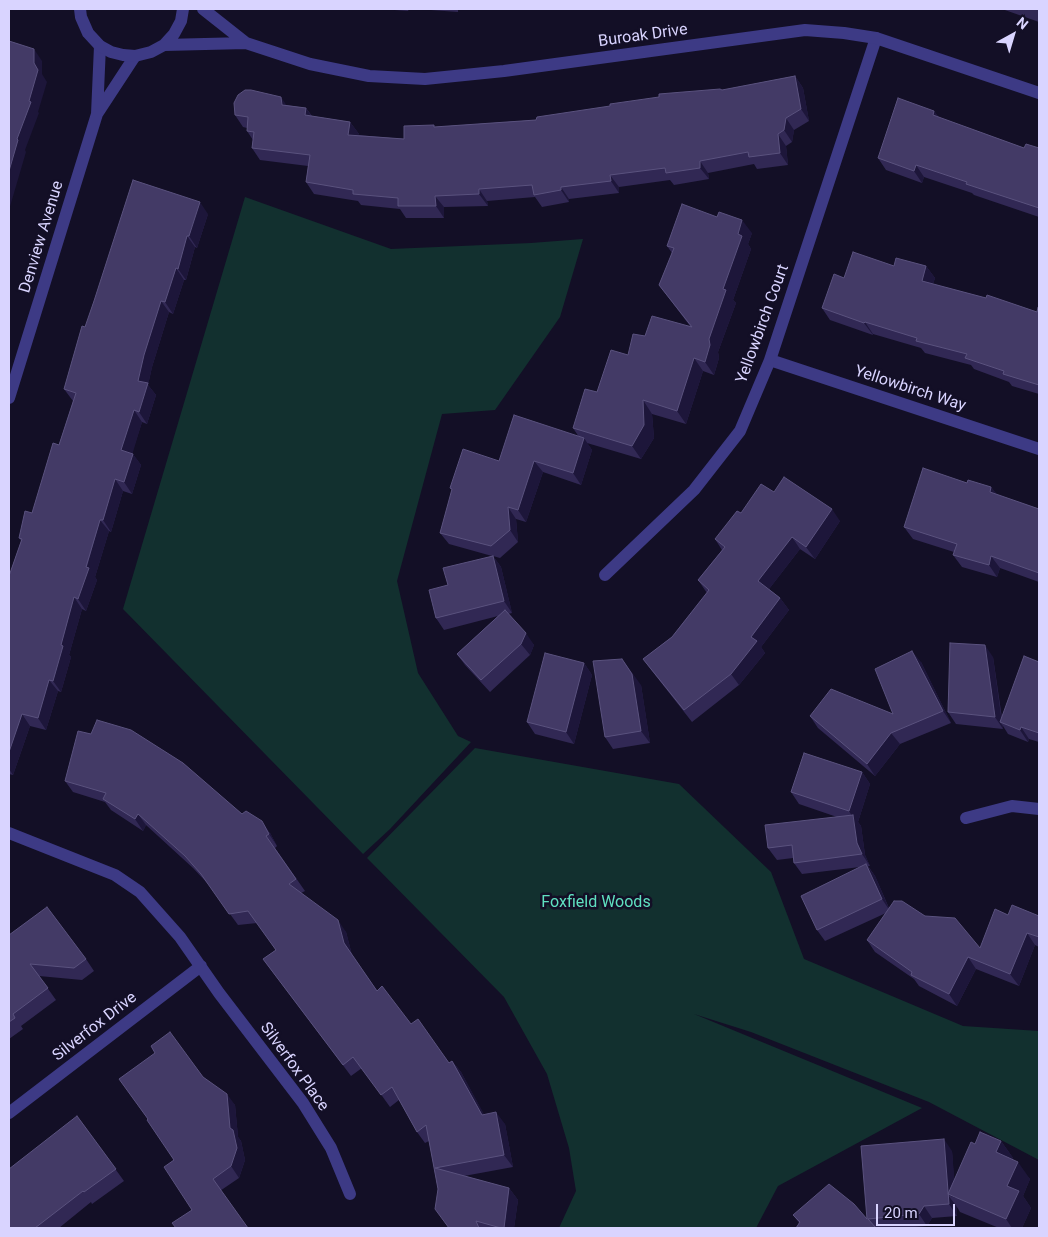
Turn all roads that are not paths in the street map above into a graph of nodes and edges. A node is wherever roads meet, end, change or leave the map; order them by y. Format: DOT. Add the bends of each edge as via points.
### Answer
graph roads {
  1 [pos="183,9"];
  2 [pos="203,9"];
  3 [pos="78,11"];
  4 [pos="876,38"];
  5 [pos="246,43"];
  6 [pos="164,45"];
  7 [pos="100,46"];
  8 [pos="135,56"];
  9 [pos="1039,93"];
  10 [pos="97,114"];
  11 [pos="770,360"];
  12 [pos="9,398"];
  13 [pos="1039,449"];
  14 [pos="605,575"];
  15 [pos="1039,810"];
  16 [pos="966,818"];
  17 [pos="9,833"];
  18 [pos="201,966"];
  19 [pos="9,1113"];
  20 [pos="350,1194"];
  1 -- 6 [label="street" via="181,21"];
  2 -- 5 [label="street, Buroak Drive"];
  3 -- 7 [label="street" via="88,33"];
  4 -- 5 [label="street, Buroak Drive" via="805,30 425,79 369,76 310,64"];
  4 -- 9 [label="street, Buroak Drive"];
  4 -- 11 [label="street, Yellowbirch Court"];
  5 -- 6 [label="street, Buroak Drive"];
  6 -- 8 [label="street"];
  7 -- 8 [label="street" via="111,52"];
  7 -- 10 [label="street, Denview Avenue"];
  8 -- 10 [label="street, Denview Avenue"];
  10 -- 12 [label="street, Denview Avenue"];
  11 -- 13 [label="street, Yellowbirch Way"];
  11 -- 14 [label="street, Yellowbirch Court" via="740,431 694,490"];
  15 -- 16 [label="street" via="1012,806"];
  17 -- 18 [label="street, Silverfox Place" via="115,875 140,892"];
  18 -- 19 [label="street, Silverfox Drive"];
  18 -- 20 [label="street, Silverfox Place" via="303,1103 331,1148"];
}
